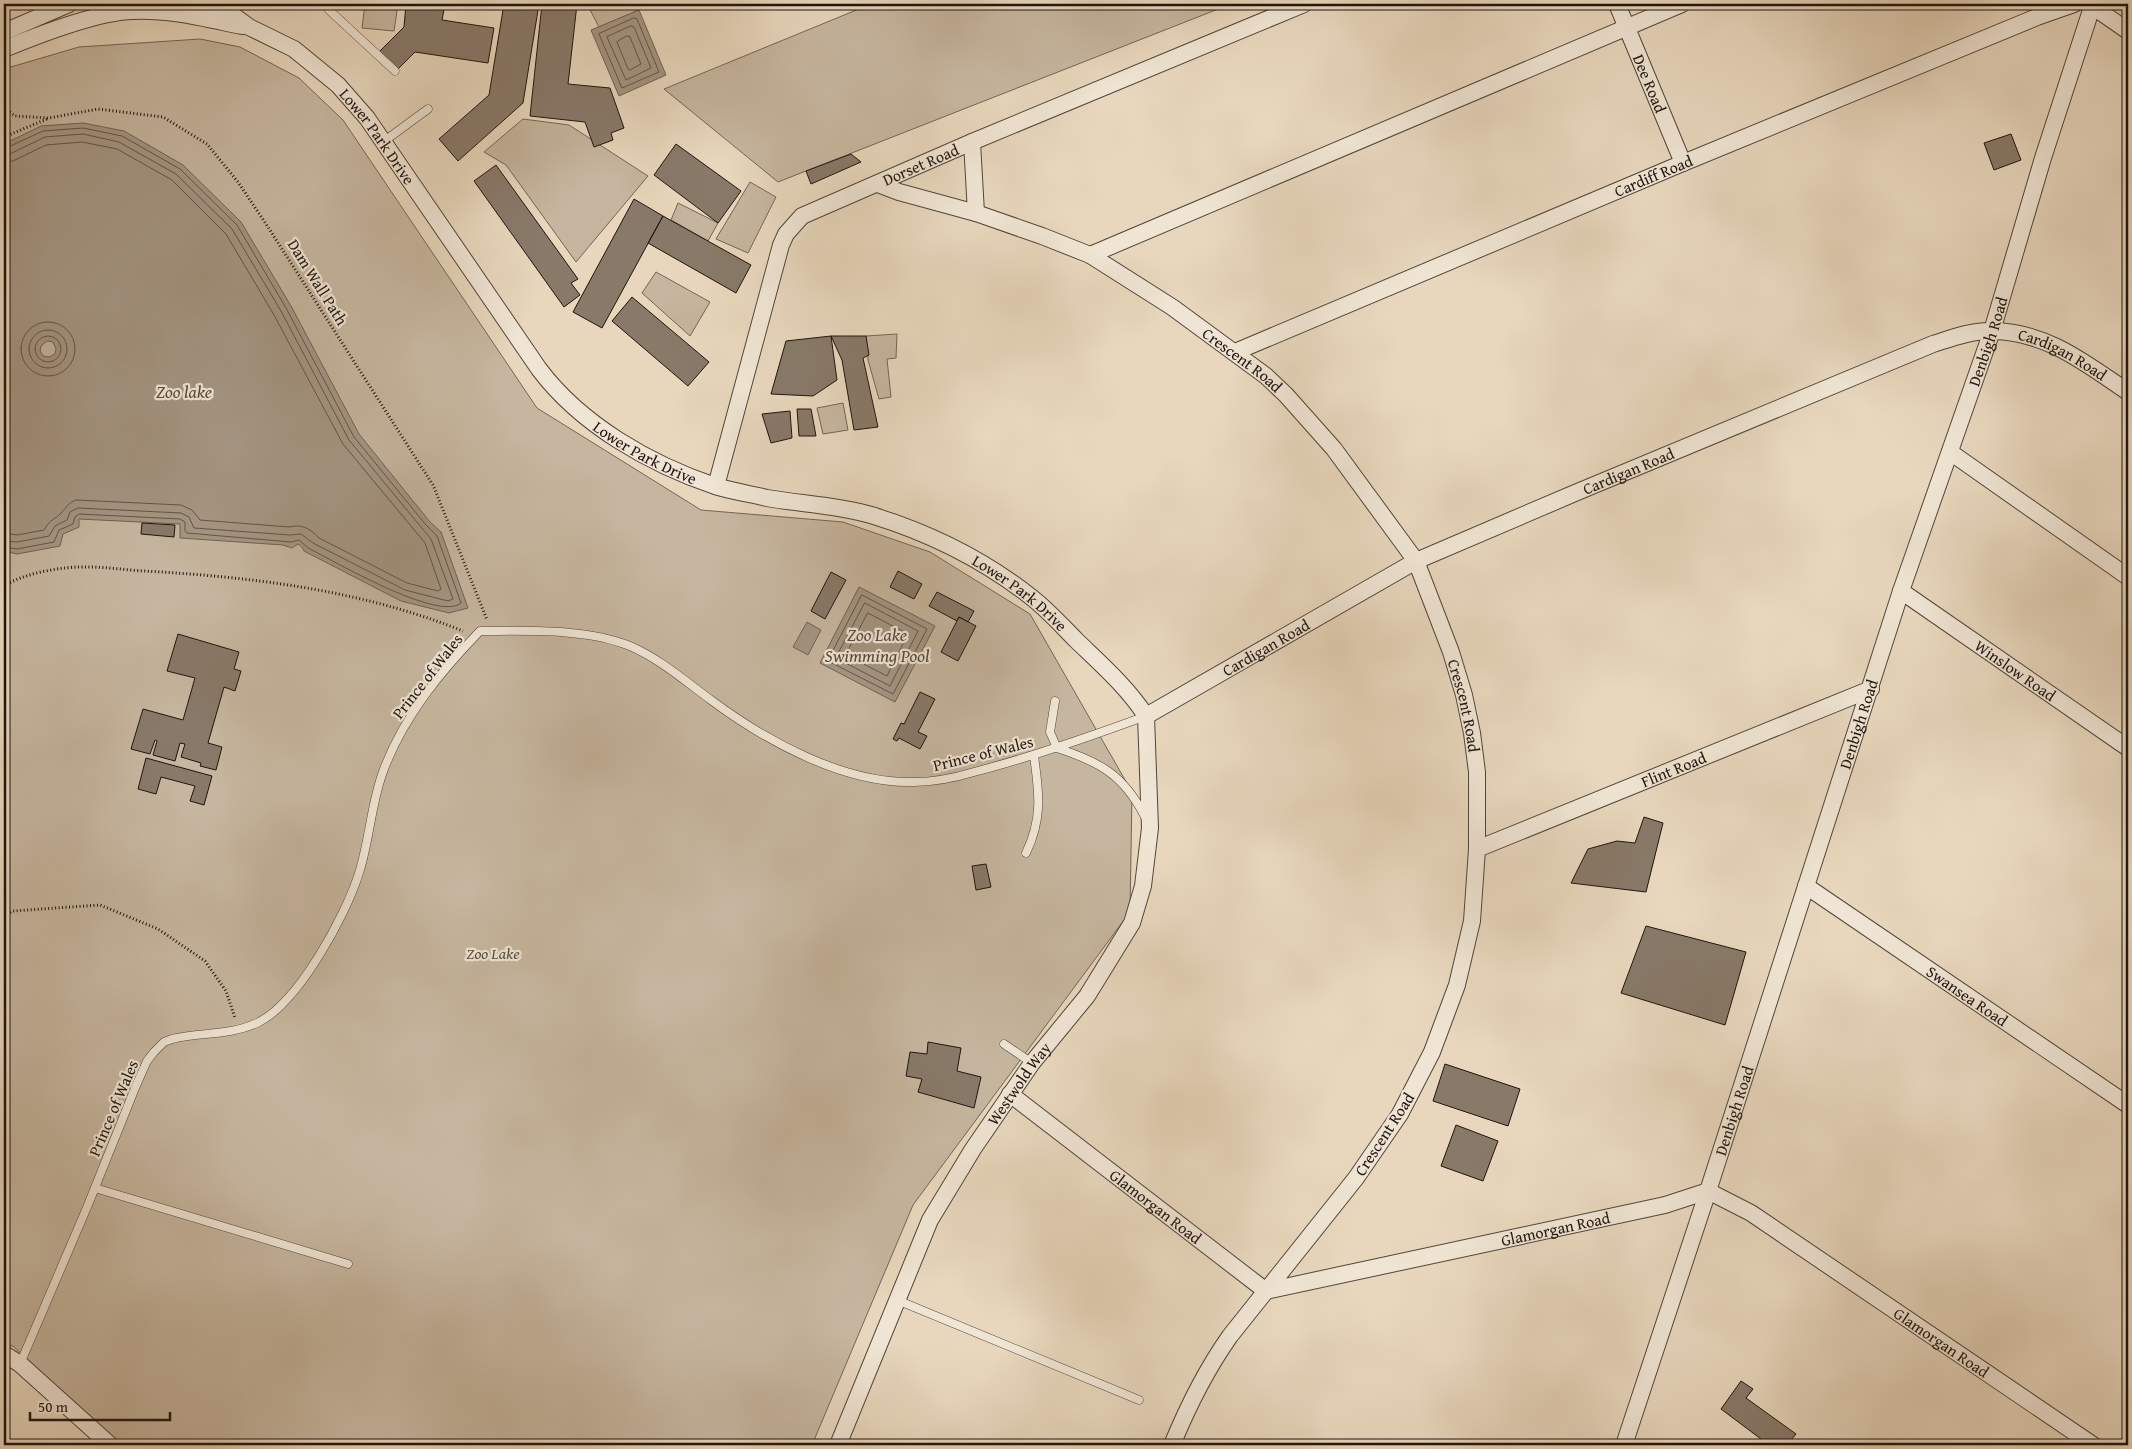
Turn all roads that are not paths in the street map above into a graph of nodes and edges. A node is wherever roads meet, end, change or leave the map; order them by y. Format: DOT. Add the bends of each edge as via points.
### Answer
graph roads {
  1 [pos="69,4"];
  2 [pos="205,4"];
  3 [pos="240,4"];
  4 [pos="1304,4"];
  5 [pos="1617,4"];
  6 [pos="1682,4"];
  7 [pos="2074,4"];
  8 [pos="2093,5"];
  9 [pos="145,7"];
  10 [pos="329,10"];
  11 [pos="1626,27"];
  12 [pos="253,29"];
  13 [pos="2128,31"];
  14 [pos="4,32"];
  15 [pos="4,49"];
  16 [pos="395,71"];
  17 [pos="428,109"];
  18 [pos="383,142"];
  19 [pos="972,142"];
  20 [pos="1683,163"];
  21 [pos="878,184"];
  22 [pos="976,213"];
  23 [pos="1090,255"];
  24 [pos="1992,330"];
  25 [pos="1235,352"];
  26 [pos="2128,392"];
  27 [pos="1950,452"];
  28 [pos="716,486"];
  29 [pos="1416,562"];
  30 [pos="2128,577"];
  31 [pos="1902,591"];
  32 [pos="1871,689"];
  33 [pos="1055,701"];
  34 [pos="1146,716"];
  35 [pos="1057,748"];
  36 [pos="2128,748"];
  37 [pos="1034,756"];
  38 [pos="1150,828"];
  39 [pos="1477,849"];
  40 [pos="1026,853"];
  41 [pos="1806,886"];
  42 [pos="1004,1044"];
  43 [pos="1032,1063"];
  44 [pos="1010,1094"];
  45 [pos="2128,1105"];
  46 [pos="95,1188"];
  47 [pos="1708,1191"];
  48 [pos="348,1264"];
  49 [pos="1266,1291"];
  50 [pos="897,1300"];
  51 [pos="4,1354"];
  52 [pos="20,1364"];
  53 [pos="1139,1400"];
  54 [pos="110,1445"];
  55 [pos="838,1445"];
  56 [pos="1172,1445"];
  57 [pos="1624,1445"];
  58 [pos="2094,1445"];
  1 -- 14 [label="street"];
  2 -- 12 [label="street, Lower Park Drive" via="230,13"];
  3 -- 12 [label="street"];
  4 -- 19 [label="street, Dorset Road"];
  5 -- 11 [label="street, Dee Road"];
  6 -- 11 [label="street"];
  7 -- 20 [label="street, Cardiff Road"];
  8 -- 13 [label="street"];
  8 -- 24 [label="street, Denbigh Road"];
  9 -- 12 [label="street, Lower Park Drive"];
  9 -- 15 [label="street, Lower Park Drive" via="99,17"];
  10 -- 16 [label="lane"];
  11 -- 20 [label="street, Dee Road"];
  11 -- 23 [label="street"];
  12 -- 18 [label="street, Lower Park Drive" via="313,62 367,118"];
  17 -- 18 [label="lane"];
  18 -- 28 [label="street, Lower Park Drive" via="538,369 564,399 633,448"];
  19 -- 21 [label="street, Dorset Road"];
  19 -- 22 [label="street"];
  20 -- 25 [label="street, Cardiff Road"];
  21 -- 22 [label="street, Crescent Road"];
  21 -- 28 [label="street, Dorset Road" via="802,216 786,234"];
  22 -- 23 [label="street, Crescent Road"];
  23 -- 25 [label="street, Crescent Road"];
  24 -- 26 [label="street, Cardigan Road" via="2040,338"];
  24 -- 27 [label="street, Denbigh Road"];
  24 -- 29 [label="street, Cardigan Road" via="1932,344 1575,492"];
  25 -- 29 [label="street, Crescent Road" via="1286,395 1334,449"];
  27 -- 30 [label="street"];
  27 -- 31 [label="street, Denbigh Road"];
  28 -- 34 [label="street, Lower Park Drive" via="768,498 848,509 954,546 990,566 1032,598 1128,691"];
  29 -- 34 [label="street, Cardigan Road"];
  29 -- 39 [label="street, Crescent Road" via="1464,695 1477,772"];
  31 -- 32 [label="street, Denbigh Road"];
  31 -- 36 [label="street, Winslow Road"];
  32 -- 39 [label="street, Flint Road"];
  32 -- 41 [label="street, Denbigh Road"];
  33 -- 35 [label="lane" via="1050,732"];
  34 -- 35 [label="lane, Prince of Wales"];
  34 -- 38 [label="street, Westwold Way"];
  35 -- 37 [label="lane, Prince of Wales"];
  35 -- 38 [label="lane" via="1090,759 1120,780 1136,799"];
  37 -- 40 [label="lane" via="1040,800 1035,833"];
  37 -- 46 [label="lane, Prince of Wales" via="946,779 914,782 868,779 763,736 647,654 629,646 582,635 480,631 406,722 383,771 360,872 352,892 325,946 298,986 263,1020 239,1030 164,1042 147,1061"];
  38 -- 43 [label="street, Westwold Way" via="1143,886 1132,922 1087,996"];
  39 -- 49 [label="street, Crescent Road" via="1472,921 1457,986 1432,1052 1395,1122 1356,1178"];
  41 -- 45 [label="street, Swansea Road"];
  41 -- 47 [label="street, Denbigh Road"];
  42 -- 43 [label="lane"];
  43 -- 44 [label="street, Westwold Way"];
  44 -- 49 [label="street, Glamorgan Road"];
  44 -- 50 [label="street, Westwold Way" via="930,1220"];
  46 -- 48 [label="lane"];
  46 -- 52 [label="lane, Prince of Wales"];
  47 -- 49 [label="street, Glamorgan Road" via="1665,1205"];
  47 -- 57 [label="street, Denbigh Road"];
  47 -- 58 [label="street, Glamorgan Road" via="1751,1213"];
  49 -- 56 [label="street, Crescent Road" via="1212,1361"];
  50 -- 53 [label="lane"];
  50 -- 55 [label="street, Westwold Way"];
  51 -- 52 [label="street"];
  52 -- 54 [label="street"];
}
